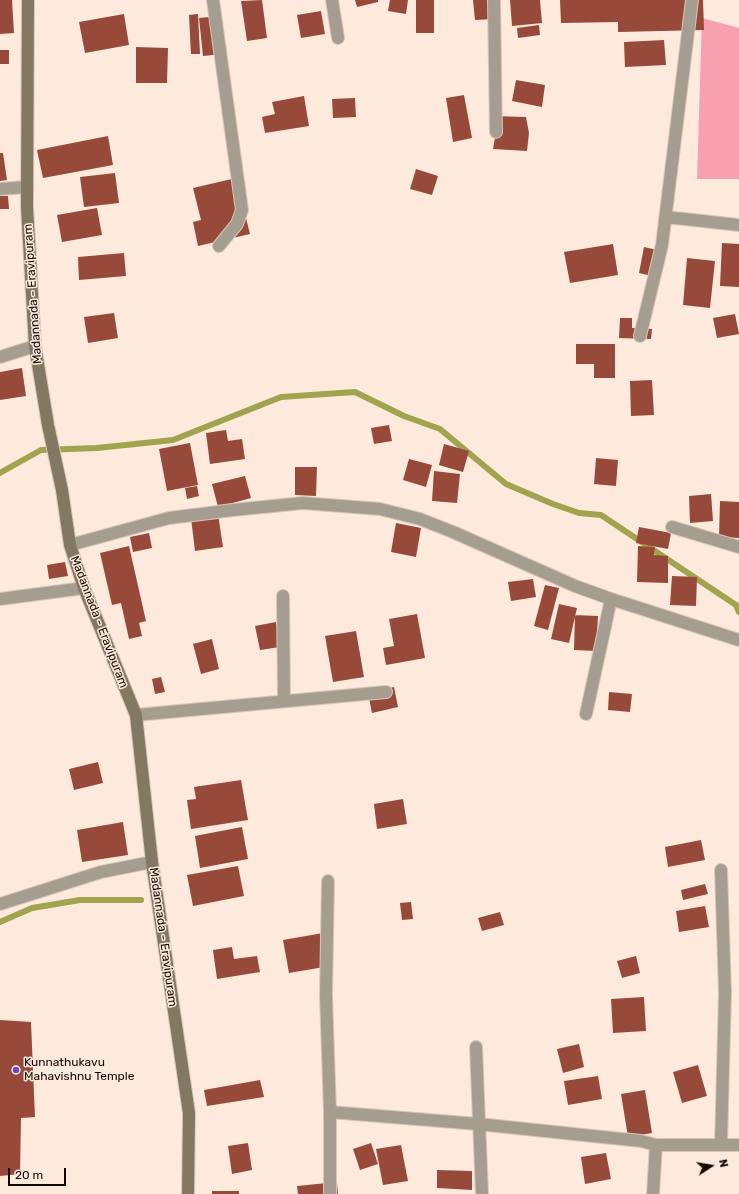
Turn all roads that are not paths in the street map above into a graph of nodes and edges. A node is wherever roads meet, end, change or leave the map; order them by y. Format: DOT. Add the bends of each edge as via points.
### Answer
graph roads {
  1 [pos="28,0"];
  2 [pos="213,0"];
  3 [pos="332,0"];
  4 [pos="494,0"];
  5 [pos="692,0"];
  6 [pos="338,38"];
  7 [pos="496,132"];
  8 [pos="26,187"];
  9 [pos="0,189"];
  10 [pos="666,216"];
  11 [pos="739,225"];
  12 [pos="218,246"];
  13 [pos="640,336"];
  14 [pos="35,346"];
  15 [pos="0,357"];
  16 [pos="672,527"];
  17 [pos="70,545"];
  18 [pos="739,547"];
  19 [pos="84,588"];
  20 [pos="283,596"];
  21 [pos="0,599"];
  22 [pos="611,599"];
  23 [pos="739,640"];
  24 [pos="386,692"];
  25 [pos="284,701"];
  26 [pos="586,714"];
  27 [pos="136,715"];
  28 [pos="152,862"];
  29 [pos="720,870"];
  30 [pos="328,881"];
  31 [pos="0,904"];
  32 [pos="476,1047"];
  33 [pos="330,1112"];
  34 [pos="478,1124"];
  35 [pos="721,1144"];
  36 [pos="656,1145"];
  37 [pos="739,1145"];
  38 [pos="188,1194"];
  39 [pos="330,1194"];
  40 [pos="482,1194"];
  41 [pos="653,1194"];
  1 -- 8 [label="main road, Madannada - Eravipuram"];
  2 -- 12 [label="street" via="242,210 237,224"];
  3 -- 6 [label="street"];
  4 -- 7 [label="street"];
  5 -- 10 [label="street"];
  8 -- 9 [label="street"];
  8 -- 14 [label="main road, Madannada - Eravipuram"];
  10 -- 11 [label="street"];
  10 -- 13 [label="street" via="662,245"];
  14 -- 15 [label="street"];
  14 -- 17 [label="main road, Madannada - Eravipuram"];
  16 -- 18 [label="street"];
  17 -- 19 [label="main road, Madannada - Eravipuram"];
  17 -- 22 [label="street" via="170,518 226,511 303,503 380,509 420,519"];
  19 -- 21 [label="street"];
  19 -- 27 [label="main road, Madannada - Eravipuram"];
  20 -- 25 [label="street"];
  22 -- 23 [label="street"];
  22 -- 26 [label="street"];
  24 -- 25 [label="street"];
  25 -- 27 [label="street"];
  27 -- 28 [label="main road, Madannada - Eravipuram"];
  28 -- 31 [label="street" via="101,872"];
  28 -- 38 [label="main road, Madannada - Eravipuram" via="189,1113"];
  29 -- 35 [label="street" via="725,993"];
  30 -- 33 [label="street" via="326,995"];
  32 -- 34 [label="street"];
  33 -- 34 [label="street"];
  33 -- 39 [label="street"];
  34 -- 36 [label="street" via="641,1141"];
  34 -- 40 [label="street"];
  35 -- 36 [label="street"];
  35 -- 37 [label="street"];
  36 -- 41 [label="street"];
}
